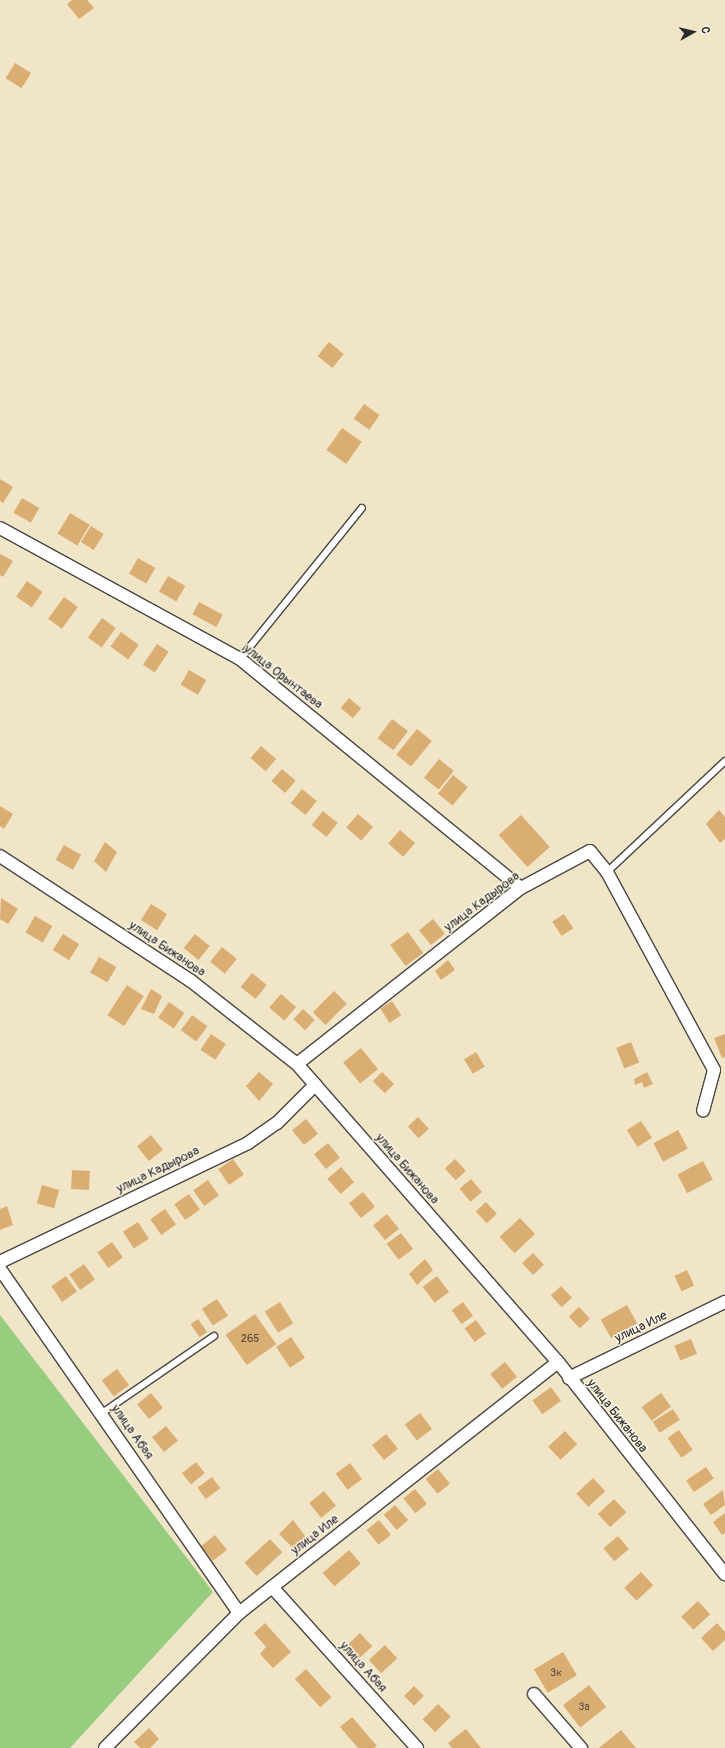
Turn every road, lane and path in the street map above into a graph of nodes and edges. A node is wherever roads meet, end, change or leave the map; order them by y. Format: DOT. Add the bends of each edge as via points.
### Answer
graph roads {
  1 [pos="362,508"];
  2 [pos="0,528"];
  3 [pos="240,659"];
  4 [pos="725,761"];
  5 [pos="0,856"];
  6 [pos="607,872"];
  7 [pos="521,888"];
  8 [pos="297,1064"];
  9 [pos="315,1085"];
  10 [pos="703,1111"];
  11 [pos="0,1262"];
  12 [pos="0,1269"];
  13 [pos="725,1302"];
  14 [pos="214,1336"];
  15 [pos="558,1362"];
  16 [pos="569,1378"];
  17 [pos="102,1413"];
  18 [pos="725,1574"];
  19 [pos="272,1588"];
  20 [pos="239,1612"];
  21 [pos="534,1694"];
  22 [pos="110,1747"];
  23 [pos="417,1748"];
  24 [pos="580,1748"];
  1 -- 3 [label="lane"];
  2 -- 3 [label="street, улица Орынтаева"];
  3 -- 7 [label="street, улица Орынтаева"];
  4 -- 6 [label="lane"];
  5 -- 8 [label="street, улица Бижанова" via="191,980"];
  6 -- 7 [label="street, улица Кадырова" via="590,851"];
  6 -- 10 [label="street, улица Кадырова" via="714,1070"];
  7 -- 8 [label="street, улица Кадырова"];
  8 -- 9 [label="street, улица Бижанова"];
  9 -- 11 [label="street, улица Кадырова" via="277,1122 248,1143"];
  9 -- 15 [label="street, улица Бижанова"];
  12 -- 17 [label="street, улица Абая"];
  13 -- 16 [label="street, улица Иле"];
  14 -- 17 [label="lane"];
  15 -- 16 [label="street, улица Бижанова"];
  15 -- 19 [label="street, улица Иле"];
  16 -- 18 [label="street, улица Бижанова"];
  17 -- 20 [label="street, улица Абая"];
  19 -- 20 [label="street, улица Иле"];
  19 -- 23 [label="street, улица Абая"];
  20 -- 22 [label="street, улица Иле"];
  21 -- 24 [label="street"];
}
